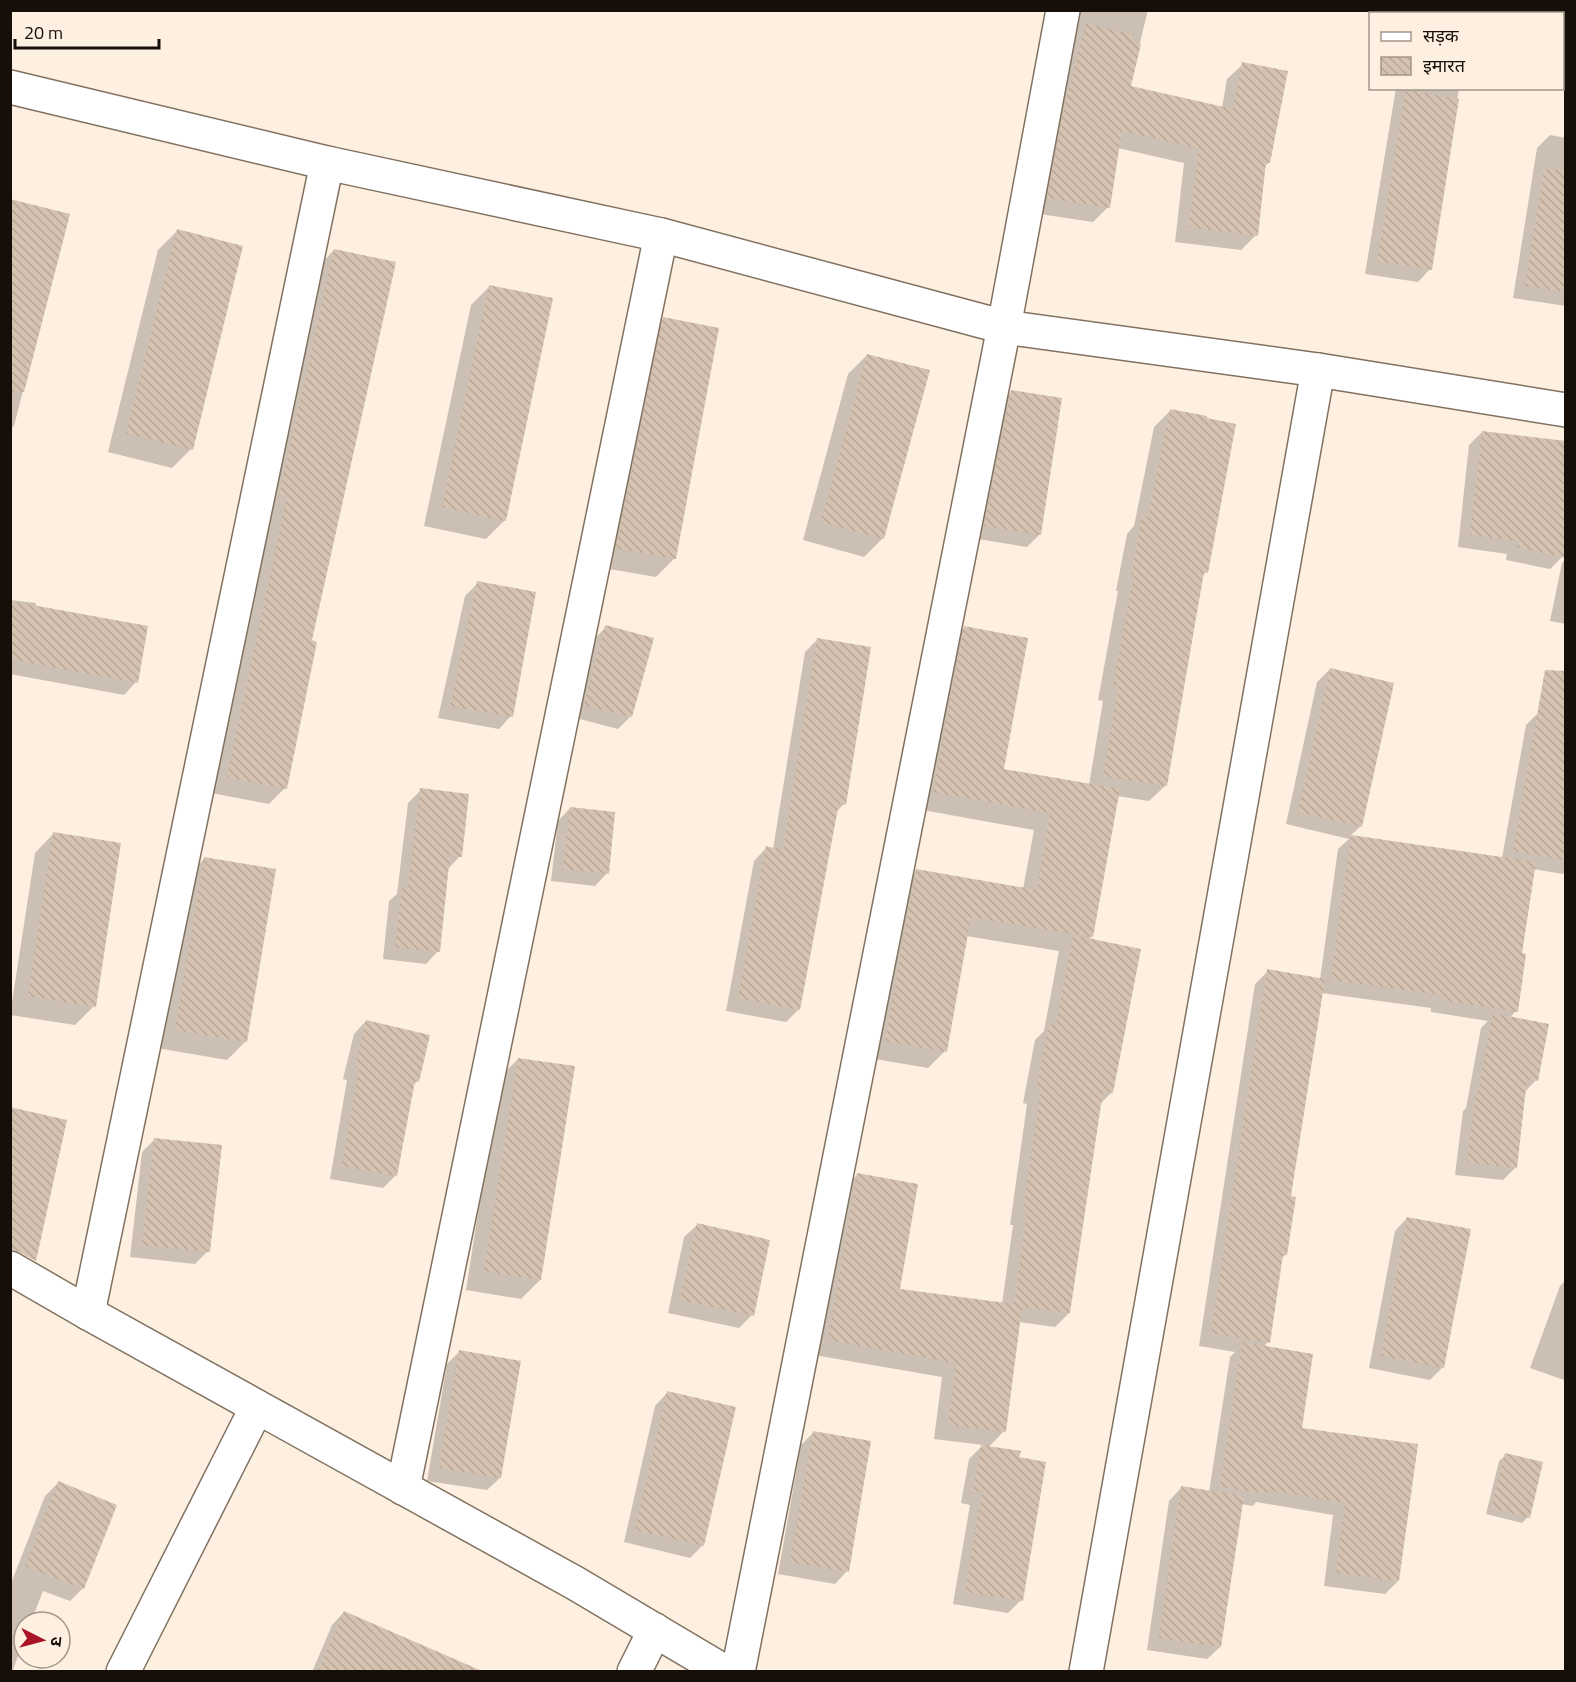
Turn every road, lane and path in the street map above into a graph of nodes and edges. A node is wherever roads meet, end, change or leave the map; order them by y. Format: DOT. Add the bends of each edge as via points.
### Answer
graph roads {
  1 [pos="1063,10"];
  2 [pos="10,87"];
  3 [pos="327,163"];
  4 [pos="661,235"];
  5 [pos="1004,327"];
  6 [pos="1318,370"];
  7 [pos="1566,410"];
  8 [pos="10,1268"];
  9 [pos="88,1313"];
  10 [pos="257,1407"];
  11 [pos="403,1488"];
  12 [pos="655,1630"];
  13 [pos="123,1671"];
  14 [pos="634,1671"];
  15 [pos="726,1671"];
  16 [pos="738,1671"];
  17 [pos="1086,1671"];
  1 -- 5 [label="street"];
  2 -- 3 [label="street"];
  3 -- 4 [label="street"];
  3 -- 9 [label="street"];
  4 -- 5 [label="street"];
  4 -- 11 [label="street"];
  5 -- 6 [label="street"];
  5 -- 16 [label="street"];
  6 -- 7 [label="street"];
  6 -- 17 [label="street"];
  8 -- 9 [label="street"];
  9 -- 10 [label="street"];
  10 -- 11 [label="street"];
  10 -- 13 [label="street"];
  11 -- 12 [label="street"];
  12 -- 14 [label="street"];
  12 -- 15 [label="street"];
}
